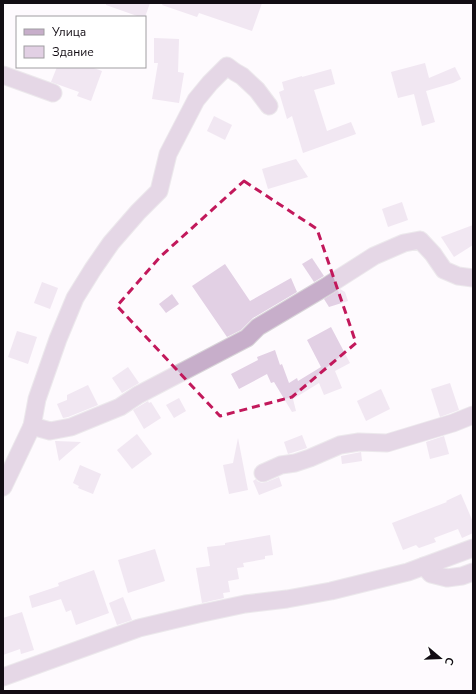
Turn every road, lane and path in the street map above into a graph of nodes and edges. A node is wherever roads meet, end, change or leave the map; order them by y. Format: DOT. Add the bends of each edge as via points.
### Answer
graph roads {
  1 [pos="3,75"];
  2 [pos="53,93"];
  3 [pos="269,106"];
  4 [pos="473,278"];
  5 [pos="473,415"];
  6 [pos="32,426"];
  7 [pos="263,473"];
  8 [pos="3,487"];
  9 [pos="473,548"];
  10 [pos="424,566"];
  11 [pos="473,572"];
  12 [pos="3,677"];
  1 -- 2 [label="street"];
  3 -- 6 [label="street" via="257,90 227,66 196,100 168,154 159,191 111,242 75,298 37,399"];
  4 -- 6 [label="street" via="458,276 444,270 420,240 404,243 374,256 258,327 247,338 120,407 71,427 50,431"];
  5 -- 7 [label="street" via="387,443 359,442 340,445"];
  6 -- 8 [label="street"];
  9 -- 10 [label="street"];
  10 -- 11 [label="street" via="431,574 447,578"];
  10 -- 12 [label="street" via="331,591 245,604 139,628"];
}
